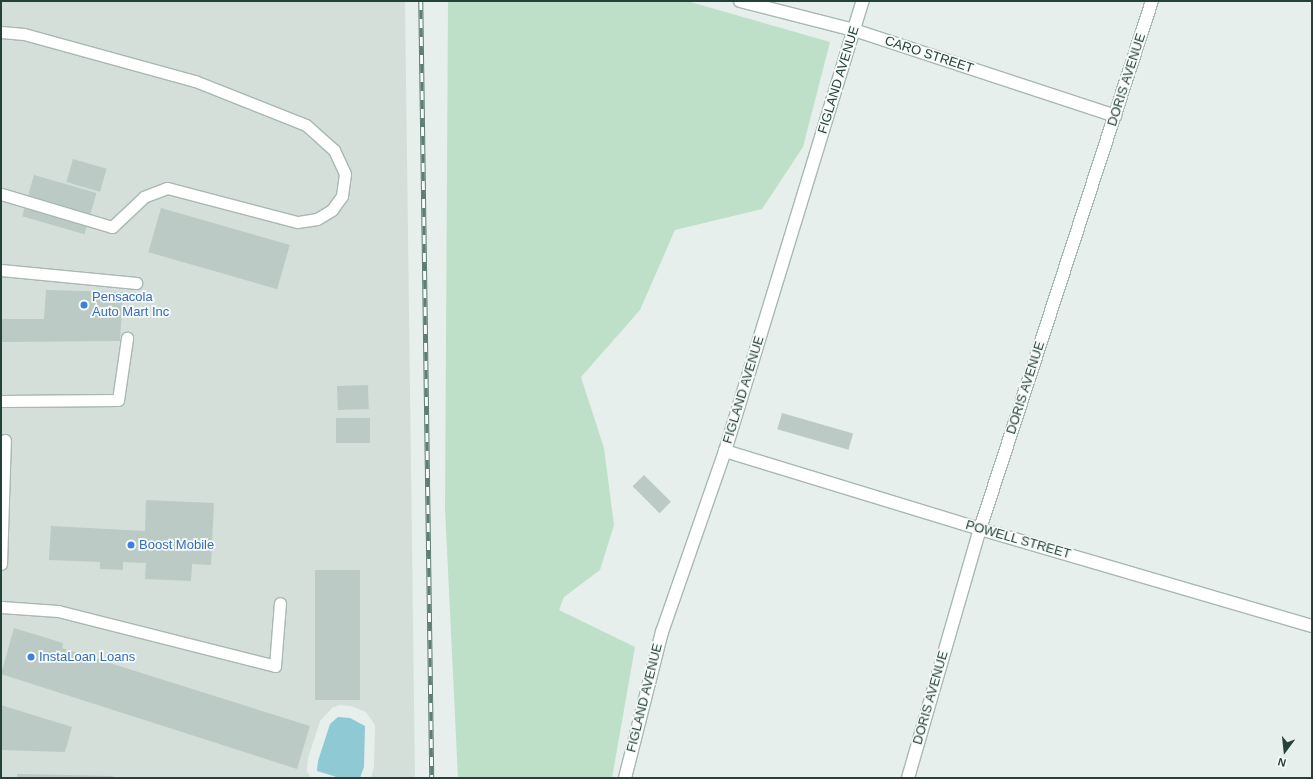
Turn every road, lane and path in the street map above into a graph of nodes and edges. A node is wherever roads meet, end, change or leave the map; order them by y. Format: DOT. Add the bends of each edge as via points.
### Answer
graph roads {
  1 [pos="740,1"];
  2 [pos="863,1"];
  3 [pos="1152,1"];
  4 [pos="854,30"];
  5 [pos="1,32"];
  6 [pos="1115,116"];
  7 [pos="1,194"];
  8 [pos="1,270"];
  9 [pos="136,283"];
  10 [pos="127,338"];
  11 [pos="1,401"];
  12 [pos="5,440"];
  13 [pos="725,451"];
  14 [pos="980,529"];
  15 [pos="1,564"];
  16 [pos="280,603"];
  17 [pos="1,607"];
  18 [pos="1312,626"];
  19 [pos="624,778"];
  20 [pos="908,778"];
  1 -- 4 [label="street, CARO STREET"];
  2 -- 4 [label="street, FIGLAND AVENUE"];
  3 -- 6 [label="street, DORIS AVENUE"];
  4 -- 6 [label="street, CARO STREET"];
  4 -- 13 [label="street, FIGLAND AVENUE"];
  5 -- 7 [label="lane" via="24,34 195,81 306,125 334,150 345,174 342,196 332,210 317,219 297,222 167,188 144,197 112,227"];
  6 -- 14 [label="street, DORIS AVENUE"];
  8 -- 9 [label="lane"];
  10 -- 11 [label="lane" via="118,400"];
  12 -- 15 [label="lane"];
  13 -- 14 [label="street, POWELL STREET"];
  13 -- 19 [label="street, FIGLAND AVENUE" via="662,632"];
  14 -- 18 [label="street, POWELL STREET"];
  14 -- 20 [label="street, DORIS AVENUE"];
  16 -- 17 [label="lane" via="275,666 58,611"];
}
